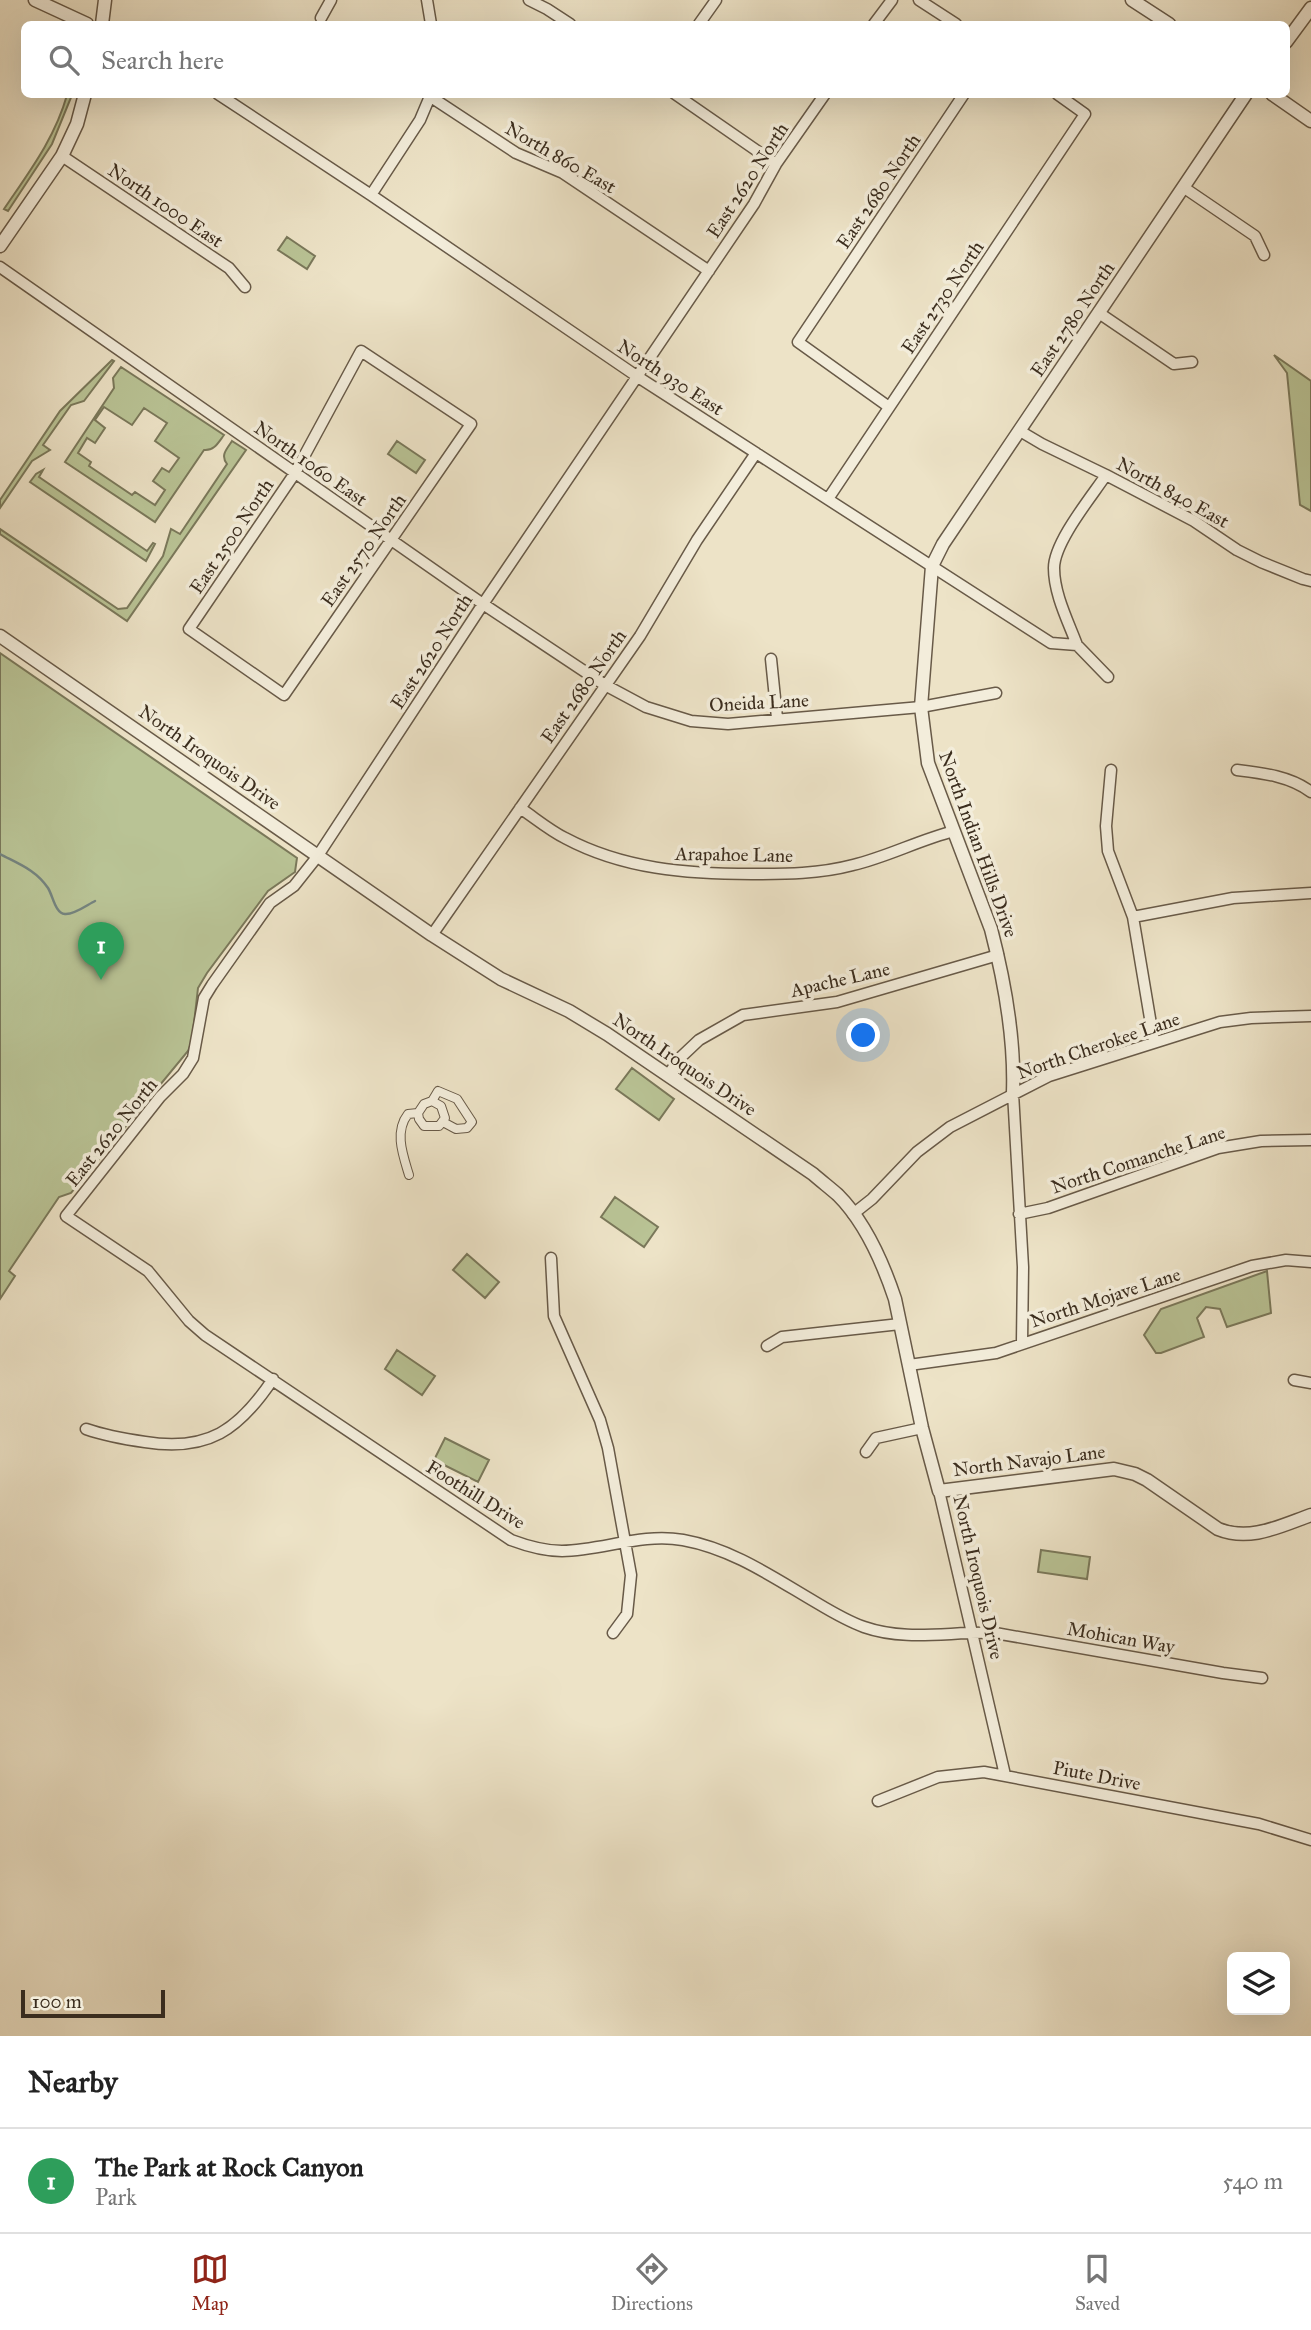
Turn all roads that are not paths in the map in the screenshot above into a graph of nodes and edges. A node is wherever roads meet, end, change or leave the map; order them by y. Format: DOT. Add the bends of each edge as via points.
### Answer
graph roads {
  1 [pos="35,0"];
  2 [pos="105,0"];
  3 [pos="331,0"];
  4 [pos="427,0"];
  5 [pos="529,0"];
  6 [pos="716,0"];
  7 [pos="892,0"];
  8 [pos="919,0"];
  9 [pos="1132,0"];
  10 [pos="1311,8"];
  11 [pos="320,18"];
  12 [pos="80,21"];
  13 [pos="102,21"];
  14 [pos="430,21"];
  15 [pos="565,21"];
  16 [pos="701,21"];
  17 [pos="876,21"];
  18 [pos="951,21"];
  19 [pos="1164,21"];
  20 [pos="1290,37"];
  21 [pos="84,98"];
  22 [pos="224,98"];
  23 [pos="430,98"];
  24 [pos="434,98"];
  25 [pos="682,98"];
  26 [pos="822,98"];
  27 [pos="961,98"];
  28 [pos="1063,98"];
  29 [pos="1243,98"];
  30 [pos="1278,98"];
  31 [pos="1311,121"];
  32 [pos="62,156"];
  33 [pos="776,164"];
  34 [pos="1183,187"];
  35 [pos="370,195"];
  36 [pos="0,246"];
  37 [pos="1264,255"];
  38 [pos="0,267"];
  39 [pos="709,271"];
  40 [pos="244,287"];
  41 [pos="1098,313"];
  42 [pos="1192,362"];
  43 [pos="638,377"];
  44 [pos="889,407"];
  45 [pos="471,424"];
  46 [pos="1020,431"];
  47 [pos="756,453"];
  48 [pos="295,473"];
  49 [pos="1107,474"];
  50 [pos="828,499"];
  51 [pos="391,541"];
  52 [pos="932,566"];
  53 [pos="1311,580"];
  54 [pos="483,604"];
  55 [pos="0,636"];
  56 [pos="1077,645"];
  57 [pos="771,659"];
  58 [pos="1108,677"];
  59 [pos="605,685"];
  60 [pos="996,693"];
  61 [pos="284,695"];
  62 [pos="921,707"];
  63 [pos="777,718"];
  64 [pos="1111,770"];
  65 [pos="1237,770"];
  66 [pos="1311,792"];
  67 [pos="520,808"];
  68 [pos="954,831"];
  69 [pos="317,856"];
  70 [pos="1311,893"];
  71 [pos="1133,917"];
  72 [pos="432,935"];
  73 [pos="998,954"];
  74 [pos="1311,1016"];
  75 [pos="1154,1042"];
  76 [pos="668,1075"];
  77 [pos="1013,1093"];
  78 [pos="432,1101"];
  79 [pos="418,1113"];
  80 [pos="443,1122"];
  81 [pos="1311,1140"];
  82 [pos="409,1175"];
  83 [pos="853,1214"];
  84 [pos="1019,1214"];
  85 [pos="66,1216"];
  86 [pos="551,1258"];
  87 [pos="1311,1262"];
  88 [pos="900,1324"];
  89 [pos="1022,1343"];
  90 [pos="767,1346"];
  91 [pos="909,1365"];
  92 [pos="273,1380"];
  93 [pos="1294,1380"];
  94 [pos="1311,1383"];
  95 [pos="86,1429"];
  96 [pos="922,1429"];
  97 [pos="866,1452"];
  98 [pos="939,1490"];
  99 [pos="1311,1515"];
  100 [pos="625,1540"];
  101 [pos="973,1632"];
  102 [pos="613,1633"];
  103 [pos="1262,1678"];
  104 [pos="1005,1775"];
  105 [pos="878,1801"];
  106 [pos="1311,1840"];
  1 -- 12 [label="street"];
  2 -- 13 [label="street"];
  3 -- 11 [label="street"];
  4 -- 14 [label="street"];
  5 -- 15 [label="street"];
  6 -- 16 [label="street"];
  7 -- 17 [label="street"];
  8 -- 18 [label="street"];
  9 -- 19 [label="street"];
  10 -- 20 [label="street"];
  21 -- 32 [label="street"];
  22 -- 35 [label="street, North 930 East"];
  23 -- 35 [label="street"];
  24 -- 39 [label="street, North 860 East" via="516,153 563,173"];
  25 -- 33 [label="street"];
  26 -- 33 [label="street, East 2620 North"];
  27 -- 44 [label="street, East 2680 North" via="797,342"];
  28 -- 44 [label="street, East 2730 North" via="1085,114"];
  29 -- 34 [label="street, East 2780 North"];
  30 -- 31 [label="street"];
  32 -- 36 [label="street"];
  32 -- 40 [label="street, North 1000 East" via="229,268"];
  33 -- 39 [label="street, East 2620 North"];
  34 -- 37 [label="street" via="1255,236"];
  34 -- 41 [label="street, East 2780 North"];
  35 -- 43 [label="street, North 930 East"];
  38 -- 48 [label="street, North 1060 East"];
  39 -- 43 [label="street, East 2620 North"];
  41 -- 42 [label="street" via="1174,364"];
  41 -- 46 [label="street, East 2780 North"];
  43 -- 47 [label="street, North 930 East"];
  43 -- 54 [label="street, East 2620 North"];
  44 -- 50 [label="street, East 2730 North"];
  45 -- 48 [label="street, East 2500 North" via="361,351"];
  45 -- 51 [label="street, East 2570 North"];
  46 -- 49 [label="street, North 840 East"];
  46 -- 52 [label="street, East 2780 North"];
  47 -- 50 [label="street, North 930 East"];
  47 -- 59 [label="street, East 2680 North"];
  48 -- 51 [label="street, North 1060 East"];
  48 -- 61 [label="street, East 2500 North" via="189,629"];
  49 -- 53 [label="street, North 840 East" via="1250,556"];
  49 -- 56 [label="street" via="1061,542 1054,564 1060,600"];
  50 -- 52 [label="street, North 930 East"];
  51 -- 54 [label="street, North 1060 East"];
  51 -- 61 [label="street, East 2570 North"];
  52 -- 56 [label="street, North 930 East" via="1051,643"];
  52 -- 62 [label="street, North Indian Hills Drive"];
  54 -- 59 [label="street, North 1060 East"];
  54 -- 69 [label="street, East 2620 North"];
  55 -- 69 [label="street, North Iroquois Drive"];
  56 -- 58 [label="street"];
  57 -- 63 [label="street"];
  59 -- 63 [label="street, Oneida Lane" via="646,706 691,721 728,724"];
  59 -- 67 [label="street, East 2680 North"];
  60 -- 62 [label="street, Oneida Lane"];
  62 -- 63 [label="street, Oneida Lane"];
  62 -- 68 [label="street, North Indian Hills Drive" via="928,763"];
  64 -- 71 [label="street" via="1108,851"];
  65 -- 66 [label="street" via="1295,782"];
  67 -- 68 [label="street, Arapahoe Lane" via="563,837 605,855 688,873 839,869"];
  67 -- 72 [label="street, East 2680 North"];
  68 -- 73 [label="street, North Indian Hills Drive"];
  69 -- 72 [label="street, North Iroquois Drive"];
  69 -- 85 [label="street, East 2620 North" via="294,886 270,903 204,998 193,1058 183,1074"];
  70 -- 71 [label="street" via="1233,898"];
  71 -- 75 [label="street"];
  72 -- 76 [label="street, North Iroquois Drive" via="501,979 588,1023"];
  73 -- 76 [label="street, Apache Lane" via="837,1002 743,1015 699,1040"];
  73 -- 77 [label="street, North Indian Hills Drive" via="1012,1046"];
  74 -- 75 [label="street, North Cherokee Lane" via="1220,1022"];
  75 -- 77 [label="street, North Cherokee Lane" via="1049,1076"];
  76 -- 83 [label="street, North Iroquois Drive" via="813,1174"];
  77 -- 83 [label="street, North Cherokee Lane" via="950,1127"];
  77 -- 84 [label="street, North Indian Hills Drive"];
  78 -- 79 [label="street"];
  78 -- 80 [label="street" via="441,1106"];
  78 -- 80 [label="street" via="438,1091 457,1098 472,1122 456,1129"];
  79 -- 80 [label="street" via="424,1126"];
  79 -- 82 [label="street" via="408,1114 401,1130"];
  81 -- 84 [label="street, North Comanche Lane" via="1261,1141 1219,1149"];
  83 -- 88 [label="street, North Iroquois Drive" via="889,1282"];
  84 -- 89 [label="street, North Indian Hills Drive"];
  85 -- 92 [label="street, Foothill Drive" via="148,1272 205,1335"];
  86 -- 100 [label="street" via="554,1316 600,1420"];
  87 -- 89 [label="street, North Mojave Lane" via="1286,1260 1252,1266"];
  88 -- 90 [label="street" via="782,1337"];
  88 -- 91 [label="street, North Iroquois Drive"];
  89 -- 91 [label="street, North Mojave Lane" via="996,1353"];
  91 -- 96 [label="street, North Iroquois Drive"];
  92 -- 95 [label="street" via="245,1416 224,1432 194,1443 169,1446"];
  92 -- 100 [label="street, Foothill Drive" via="511,1540 559,1551"];
  93 -- 94 [label="street"];
  96 -- 97 [label="street" via="876,1438"];
  96 -- 98 [label="street, North Iroquois Drive"];
  98 -- 99 [label="street, North Navajo Lane" via="1114,1469 1147,1480 1228,1533 1260,1533"];
  98 -- 101 [label="street, North Iroquois Drive"];
  100 -- 101 [label="street, Foothill Drive" via="665,1538 720,1550 846,1620 878,1632 917,1636"];
  100 -- 102 [label="street" via="631,1575 626,1614"];
  101 -- 103 [label="street, Mohican Way"];
  101 -- 104 [label="street, North Iroquois Drive"];
  104 -- 105 [label="street, Piute Drive" via="985,1772 938,1777"];
  104 -- 106 [label="street, Piute Drive" via="1259,1824"];
}
